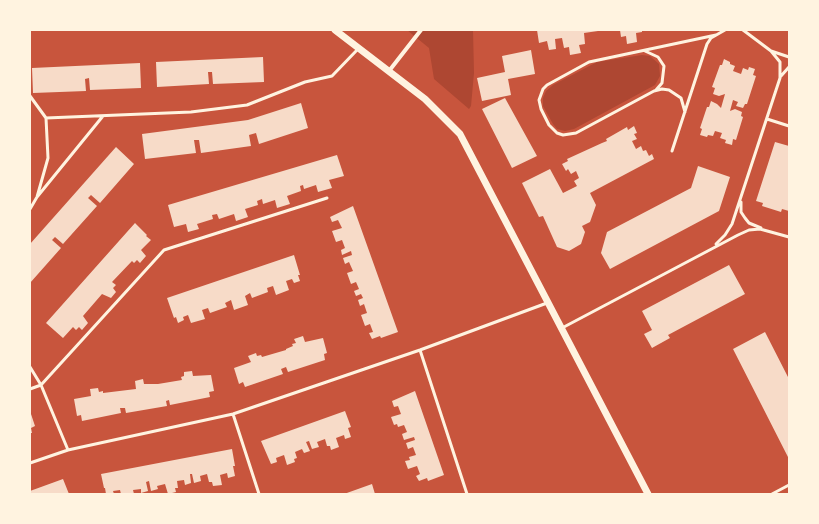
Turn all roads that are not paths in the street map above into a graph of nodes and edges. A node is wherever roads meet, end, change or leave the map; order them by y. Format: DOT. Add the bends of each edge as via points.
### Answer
graph roads {
  1 [pos="335,30"];
  2 [pos="421,30"];
  3 [pos="725,30"];
  4 [pos="743,30"];
  5 [pos="716,35"];
  6 [pos="359,48"];
  7 [pos="643,50"];
  8 [pos="771,51"];
  9 [pos="789,58"];
  10 [pos="789,67"];
  11 [pos="389,71"];
  12 [pos="780,78"];
  13 [pos="654,91"];
  14 [pos="30,96"];
  15 [pos="685,112"];
  16 [pos="104,116"];
  17 [pos="46,118"];
  18 [pos="767,119"];
  19 [pos="789,126"];
  20 [pos="672,151"];
  21 [pos="37,197"];
  22 [pos="327,198"];
  23 [pos="740,200"];
  24 [pos="30,209"];
  25 [pos="769,230"];
  26 [pos="789,236"];
  27 [pos="711,249"];
  28 [pos="549,302"];
  29 [pos="562,328"];
  30 [pos="420,350"];
  31 [pos="30,367"];
  32 [pos="41,385"];
  33 [pos="30,389"];
  34 [pos="233,414"];
  35 [pos="68,450"];
  36 [pos="30,462"];
  37 [pos="789,485"];
  38 [pos="259,494"];
  39 [pos="467,494"];
  40 [pos="648,494"];
  41 [pos="772,494"];
  1 -- 6 [label="street"];
  2 -- 11 [label="street"];
  3 -- 5 [label="lane"];
  4 -- 8 [label="lane"];
  5 -- 7 [label="lane"];
  5 -- 15 [label="lane" via="707,44"];
  6 -- 11 [label="street"];
  6 -- 16 [label="lane" via="332,76 305,82 247,105 191,112"];
  7 -- 13 [label="lane" via="658,57 664,66 662,83"];
  7 -- 13 [label="lane" via="589,62 552,81 540,95 540,109 552,129 568,135"];
  8 -- 9 [label="lane"];
  8 -- 12 [label="lane" via="780,62"];
  10 -- 12 [label="lane"];
  11 -- 28 [label="street" via="425,99 460,134"];
  12 -- 18 [label="lane"];
  13 -- 15 [label="lane" via="669,90 676,93 684,104"];
  14 -- 17 [label="lane"];
  15 -- 20 [label="lane"];
  16 -- 17 [label="lane"];
  16 -- 21 [label="lane"];
  17 -- 21 [label="lane" via="48,158"];
  18 -- 19 [label="lane"];
  18 -- 23 [label="lane"];
  21 -- 24 [label="lane"];
  22 -- 32 [label="lane" via="164,250"];
  23 -- 25 [label="lane" via="741,212 745,218 756,227"];
  23 -- 27 [label="lane" via="732,224"];
  25 -- 26 [label="lane"];
  25 -- 27 [label="lane" via="749,230"];
  27 -- 29 [label="lane"];
  28 -- 29 [label="street"];
  28 -- 30 [label="lane"];
  29 -- 40 [label="street"];
  30 -- 34 [label="lane"];
  30 -- 39 [label="lane"];
  31 -- 32 [label="lane"];
  32 -- 33 [label="lane"];
  32 -- 35 [label="lane"];
  34 -- 35 [label="lane"];
  34 -- 38 [label="lane"];
  35 -- 36 [label="lane"];
  37 -- 41 [label="lane"];
}
